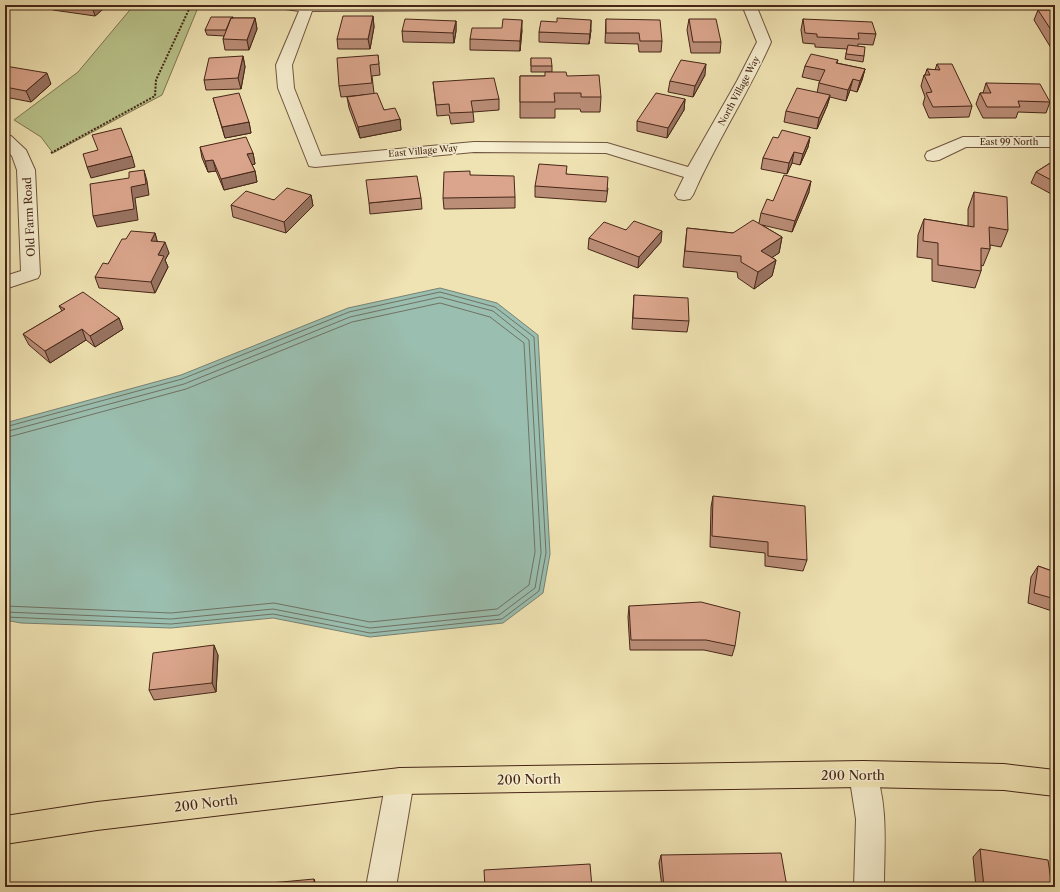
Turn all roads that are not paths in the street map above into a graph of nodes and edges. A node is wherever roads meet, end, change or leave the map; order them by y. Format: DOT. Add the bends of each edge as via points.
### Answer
graph roads {
  1 [pos="284,5"];
  2 [pos="520,5"];
  3 [pos="724,5"];
  4 [pos="749,5"];
  5 [pos="307,7"];
  6 [pos="5,140"];
  7 [pos="1055,142"];
  8 [pos="933,156"];
  9 [pos="692,174"];
  10 [pos="684,195"];
  11 [pos="5,283"];
  12 [pos="863,774"];
  13 [pos="400,781"];
  14 [pos="1055,784"];
  15 [pos="5,830"];
  16 [pos="381,887"];
  17 [pos="869,887"];
  1 -- 5 [label="street"];
  2 -- 3 [label="street"];
  2 -- 5 [label="street"];
  4 -- 9 [label="street, North Village Way" via="764,42 751,72"];
  5 -- 9 [label="street, East Village Way" via="284,65 286,88 314,162 474,147 607,148"];
  6 -- 11 [label="street, Old Farm Road" via="20,154 26,170 31,274"];
  7 -- 8 [label="street, East 99 North" via="963,142"];
  9 -- 10 [label="street"];
  12 -- 13 [label="main road, 200 North"];
  12 -- 14 [label="main road, 200 North" via="1004,777"];
  12 -- 17 [label="street" via="870,819"];
  13 -- 15 [label="main road, 200 North" via="97,816"];
  13 -- 16 [label="street"];
}
